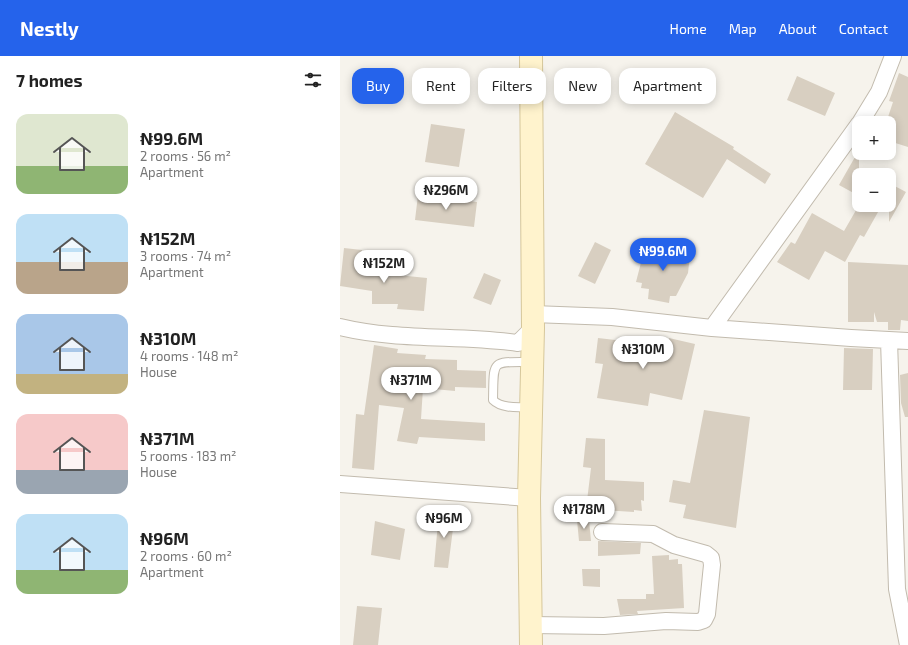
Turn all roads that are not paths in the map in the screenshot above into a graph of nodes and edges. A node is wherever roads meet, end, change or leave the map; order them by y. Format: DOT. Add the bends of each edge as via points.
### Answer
graph roads {
  1 [pos="531,56"];
  2 [pos="893,56"];
  3 [pos="864,116"];
  4 [pos="852,134"];
  5 [pos="533,321"];
  6 [pos="340,327"];
  7 [pos="712,328"];
  8 [pos="889,340"];
  9 [pos="908,341"];
  10 [pos="533,362"];
  11 [pos="531,407"];
  12 [pos="340,484"];
  13 [pos="529,498"];
  14 [pos="602,532"];
  15 [pos="905,614"];
  16 [pos="531,635"];
  17 [pos="908,645"];
  1 -- 5 [label="main road"];
  2 -- 3 [label="street" via="879,92"];
  4 -- 7 [label="street"];
  5 -- 6 [label="street" via="518,343 362,332"];
  5 -- 7 [label="street" via="612,317"];
  5 -- 10 [label="main road"];
  7 -- 8 [label="street"];
  8 -- 9 [label="street"];
  8 -- 15 [label="street" via="897,589"];
  10 -- 11 [label="main road"];
  10 -- 11 [label="lane" via="503,362 494,370 493,400 504,406"];
  11 -- 13 [label="main road"];
  12 -- 13 [label="street"];
  13 -- 16 [label="main road"];
  14 -- 16 [label="street" via="653,534 706,554 712,564 707,614 704,620 604,626"];
  15 -- 17 [label="street"];
}
